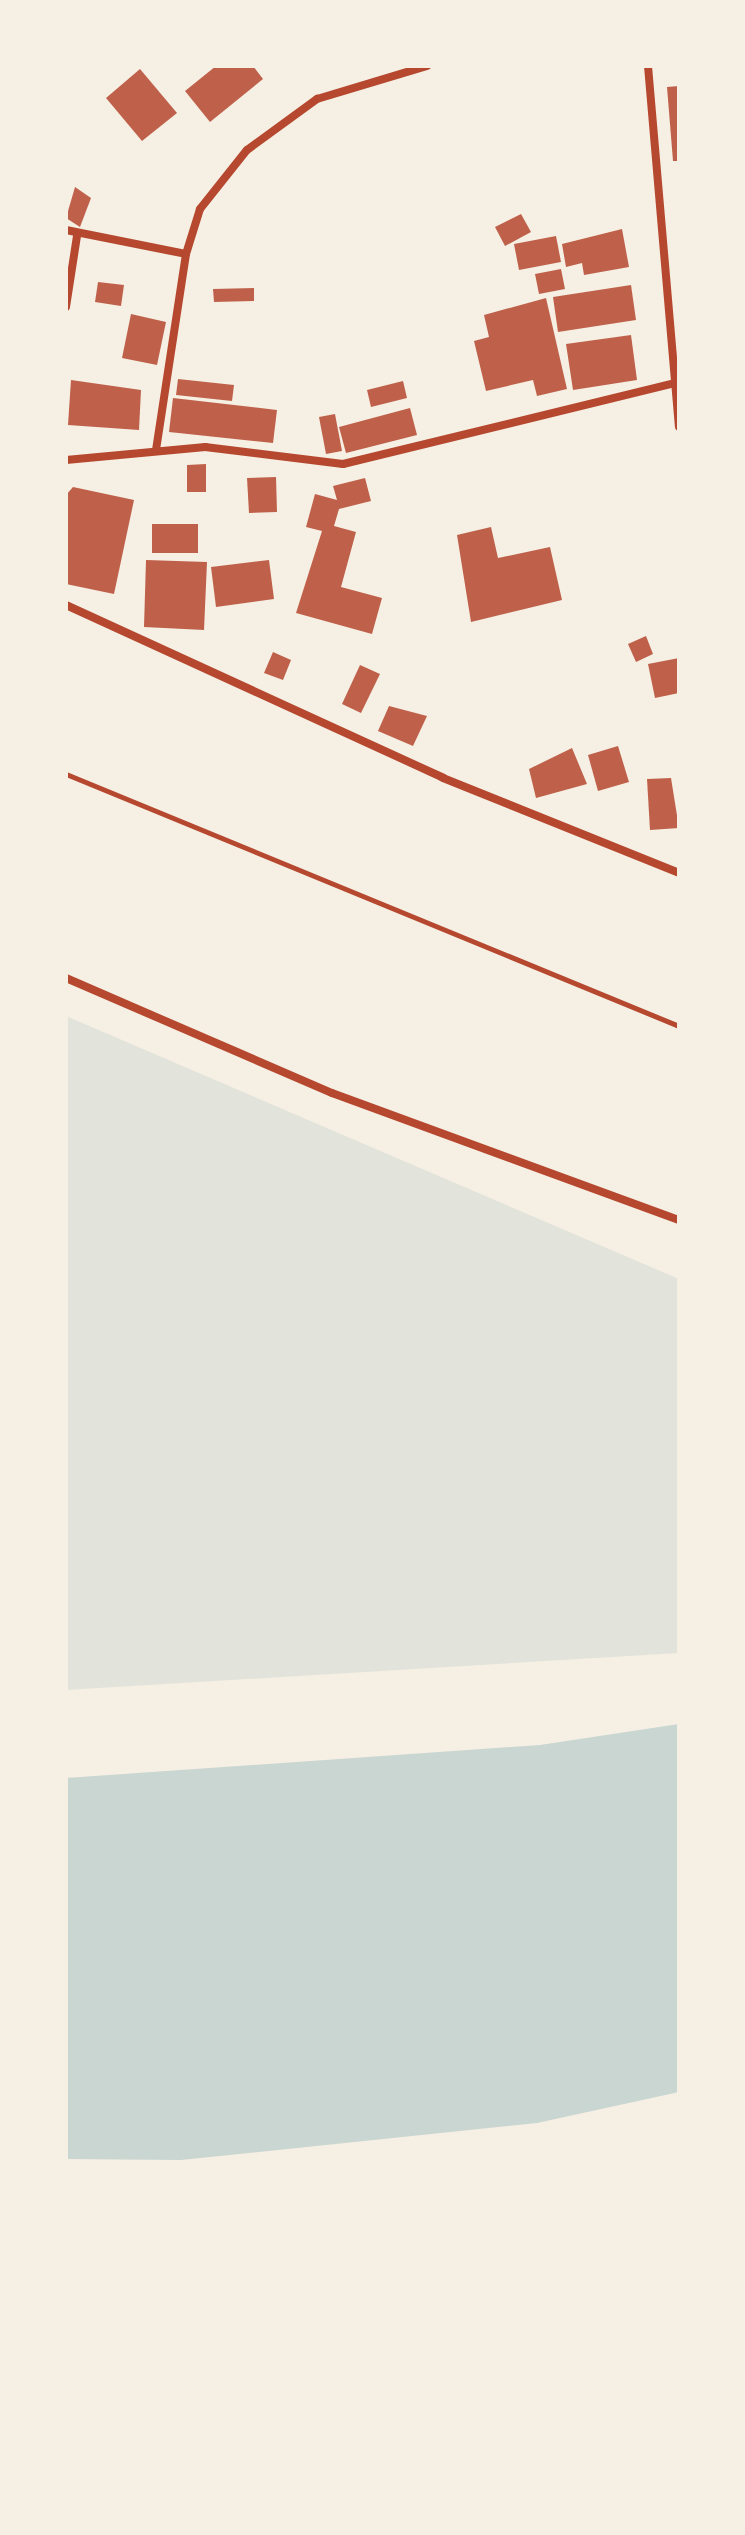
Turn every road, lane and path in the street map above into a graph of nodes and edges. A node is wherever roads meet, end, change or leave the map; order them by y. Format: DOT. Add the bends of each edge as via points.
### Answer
graph roads {
  1 [pos="427,66"];
  2 [pos="648,66"];
  3 [pos="66,230"];
  4 [pos="77,236"];
  5 [pos="186,254"];
  6 [pos="66,307"];
  7 [pos="674,359"];
  8 [pos="670,384"];
  9 [pos="679,427"];
  10 [pos="156,450"];
  11 [pos="66,460"];
  12 [pos="66,605"];
  13 [pos="66,774"];
  14 [pos="679,873"];
  15 [pos="66,978"];
  16 [pos="679,1026"];
  17 [pos="679,1220"];
  1 -- 5 [label="street" via="317,99 247,150 200,209"];
  2 -- 7 [label="street"];
  3 -- 4 [label="street"];
  4 -- 5 [label="street"];
  4 -- 6 [label="street"];
  5 -- 10 [label="street"];
  7 -- 8 [label="street"];
  8 -- 9 [label="street"];
  8 -- 10 [label="street" via="343,464 205,447"];
  10 -- 11 [label="street"];
  12 -- 14 [label="street" via="443,778"];
  13 -- 16 [label="path"];
  15 -- 17 [label="street" via="361,1104"];
}
